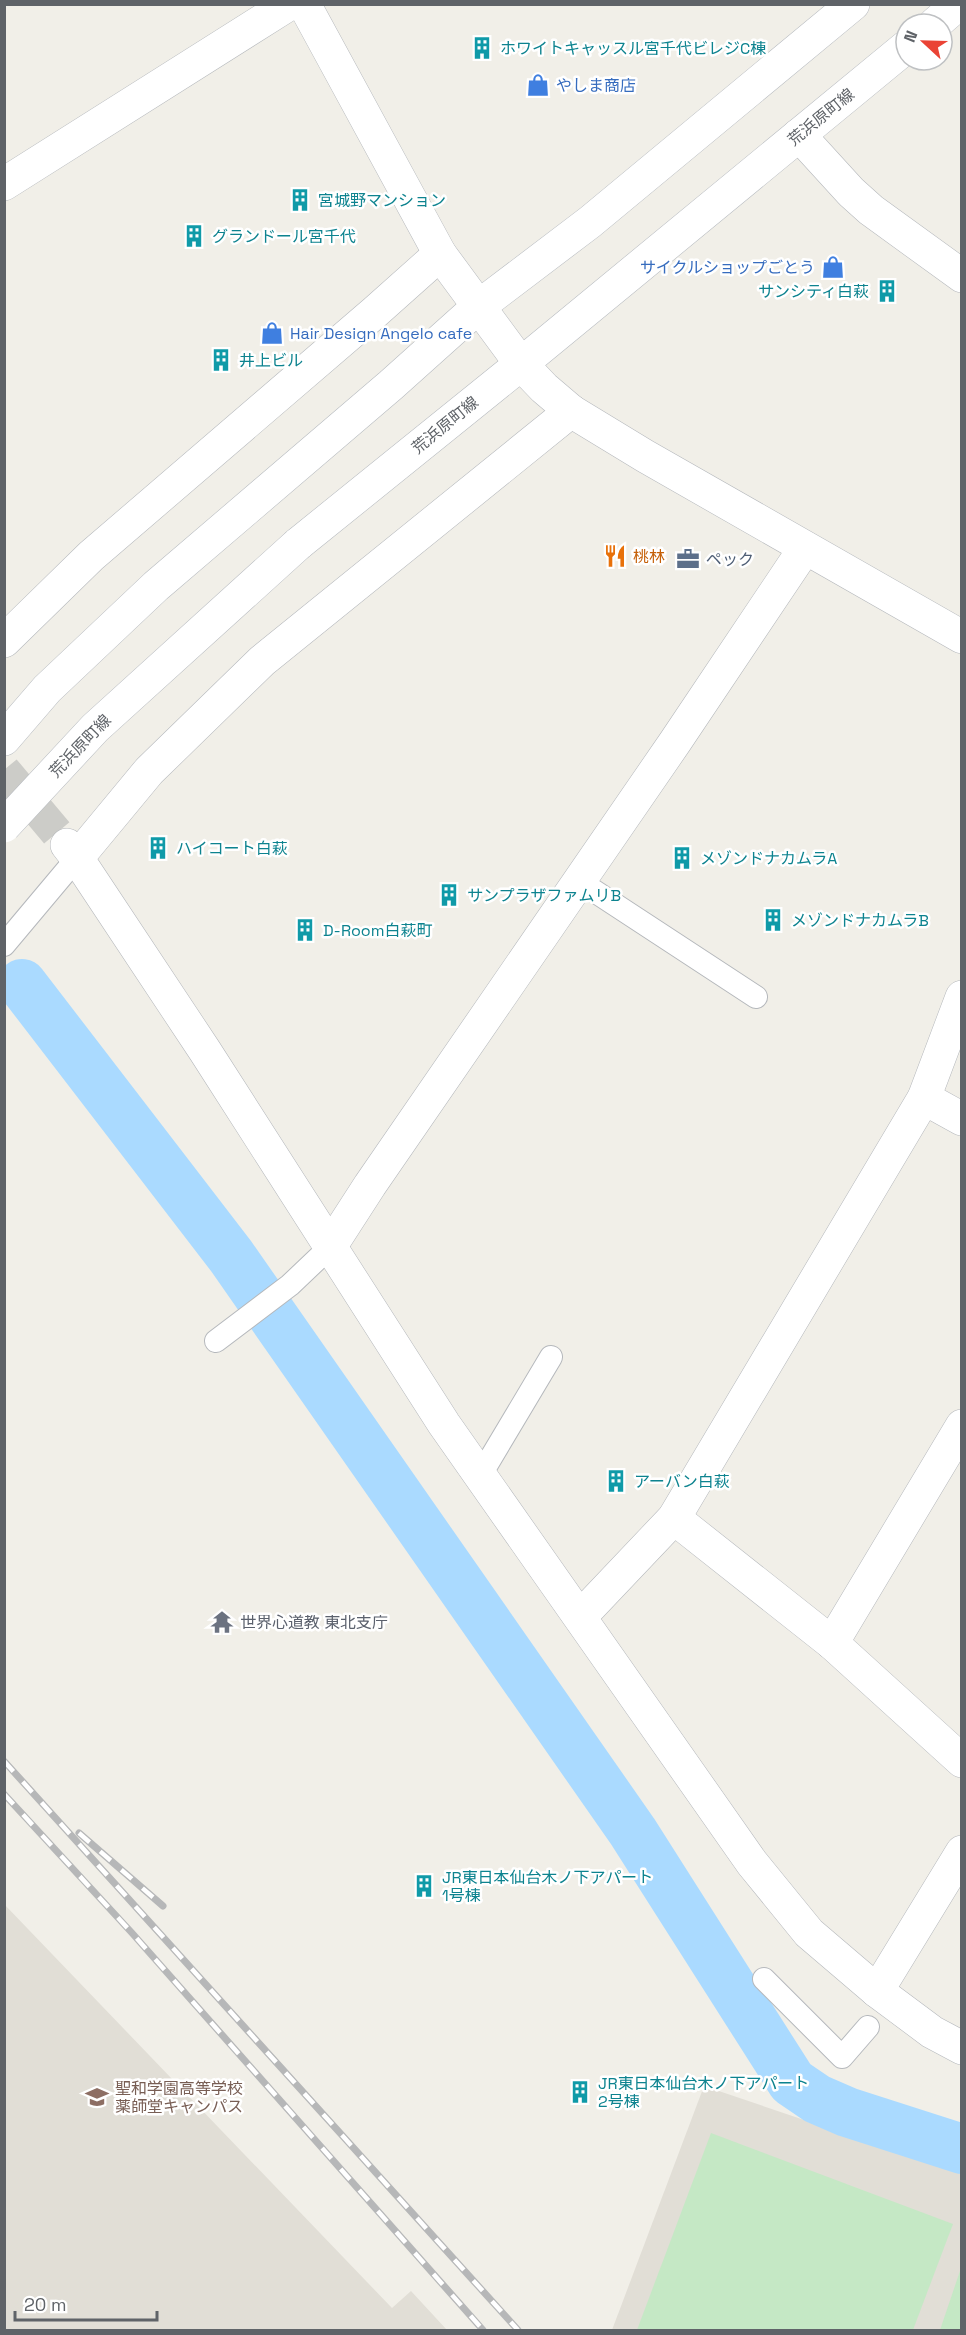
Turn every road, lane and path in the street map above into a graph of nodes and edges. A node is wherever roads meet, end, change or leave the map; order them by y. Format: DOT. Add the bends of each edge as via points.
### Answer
graph roads {
  1 [pos="289,4"];
  2 [pos="304,4"];
  3 [pos="853,4"];
  4 [pos="894,57"];
  5 [pos="799,135"];
  6 [pos="4,184"];
  7 [pos="440,254"];
  8 [pos="962,276"];
  9 [pos="478,307"];
  10 [pos="521,364"];
  11 [pos="571,411"];
  12 [pos="805,548"];
  13 [pos="962,637"];
  14 [pos="4,641"];
  15 [pos="4,739"];
  16 [pos="4,826"];
  17 [pos="72,851"];
  18 [pos="579,881"];
  19 [pos="4,945"];
  20 [pos="962,997"];
  21 [pos="756,998"];
  22 [pos="924,1098"];
  23 [pos="962,1119"];
  24 [pos="330,1247"];
  25 [pos="216,1341"];
  26 [pos="551,1358"];
  27 [pos="962,1426"];
  28 [pos="480,1476"];
  29 [pos="674,1518"];
  30 [pos="581,1617"];
  31 [pos="832,1643"];
  32 [pos="962,1761"];
  33 [pos="962,1852"];
  34 [pos="764,1979"];
  35 [pos="877,1991"];
  36 [pos="868,2027"];
  37 [pos="962,2048"];
  1 -- 6 [label="street"];
  2 -- 7 [label="street"];
  3 -- 9 [label="street" via="590,222"];
  4 -- 5 [label="street, 荒浜原町線"];
  5 -- 8 [label="street" via="871,210"];
  5 -- 10 [label="street, 荒浜原町線"];
  7 -- 9 [label="street"];
  7 -- 14 [label="street" via="91,556"];
  9 -- 10 [label="street"];
  9 -- 15 [label="street" via="156,586 47,689"];
  10 -- 11 [label="street"];
  10 -- 16 [label="street, 荒浜原町線, bridge" via="298,544 95,728"];
  11 -- 12 [label="street"];
  11 -- 17 [label="street" via="262,661"];
  12 -- 13 [label="street"];
  12 -- 18 [label="street"];
  17 -- 19 [label="lane"];
  17 -- 24 [label="street"];
  18 -- 21 [label="lane"];
  18 -- 24 [label="street"];
  20 -- 22 [label="street"];
  22 -- 23 [label="street"];
  22 -- 29 [label="street"];
  24 -- 25 [label="lane" via="290,1285"];
  24 -- 28 [label="street"];
  26 -- 28 [label="lane"];
  27 -- 31 [label="street"];
  28 -- 30 [label="street"];
  29 -- 30 [label="street"];
  29 -- 31 [label="street"];
  30 -- 35 [label="street" via="752,1863 809,1933"];
  31 -- 32 [label="street"];
  33 -- 35 [label="street"];
  34 -- 36 [label="lane" via="842,2057"];
  35 -- 37 [label="street" via="932,2032"];
}
